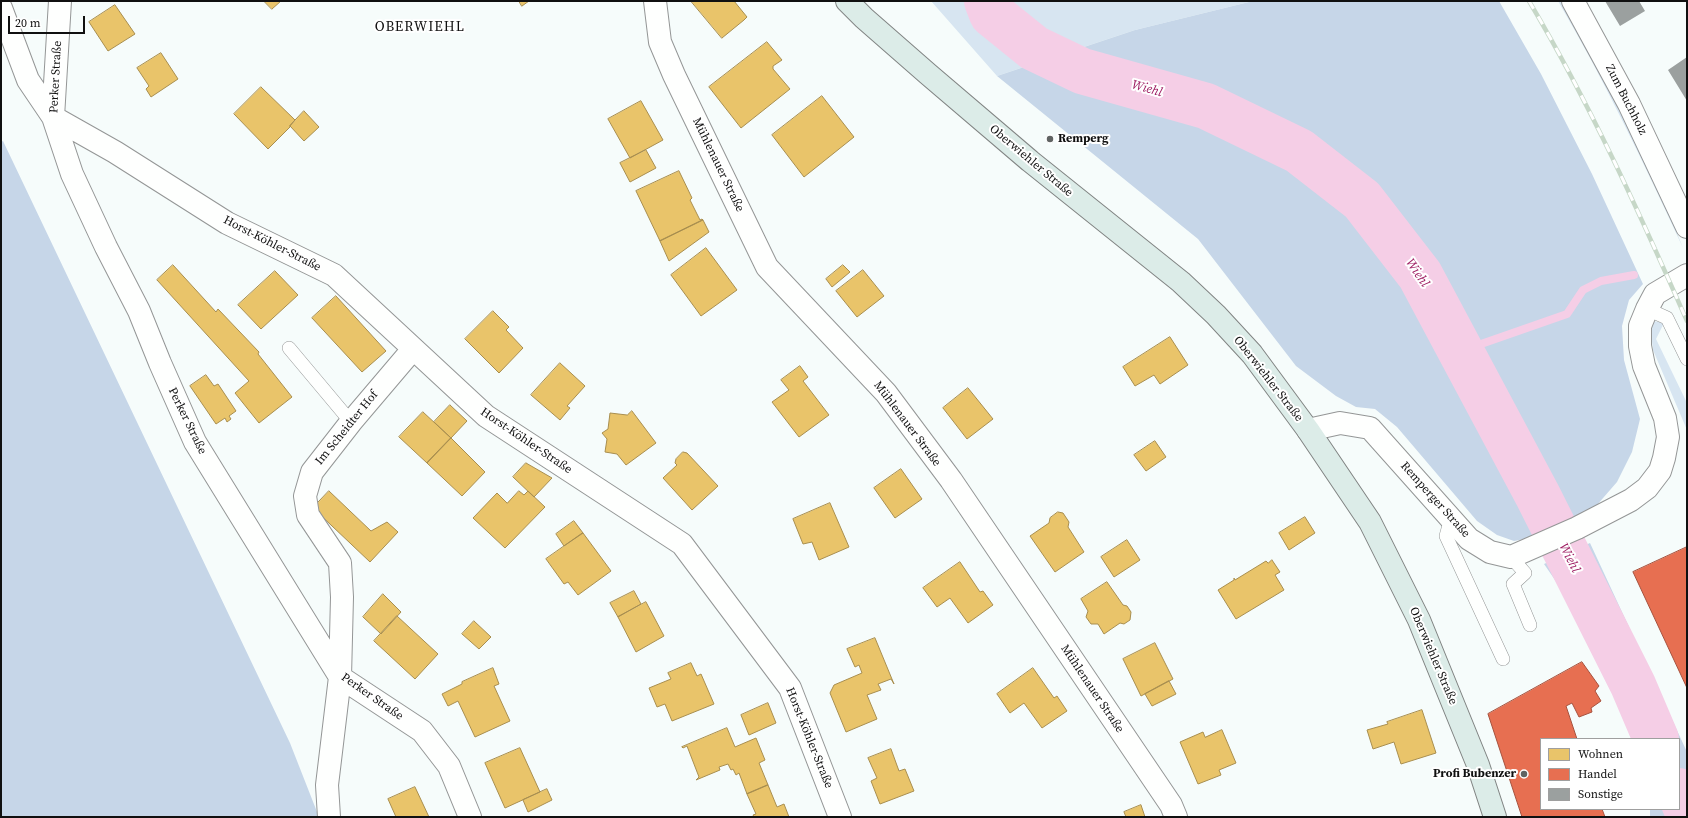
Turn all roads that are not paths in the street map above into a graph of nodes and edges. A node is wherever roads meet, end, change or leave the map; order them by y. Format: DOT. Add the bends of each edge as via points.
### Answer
graph roads {
  1 [pos="60,1"];
  2 [pos="655,1"];
  3 [pos="847,1"];
  4 [pos="1574,1"];
  5 [pos="1,8"];
  6 [pos="53,117"];
  7 [pos="1681,197"];
  8 [pos="1687,227"];
  9 [pos="1687,275"];
  10 [pos="1646,309"];
  11 [pos="289,348"];
  12 [pos="413,349"];
  13 [pos="1687,359"];
  14 [pos="351,422"];
  15 [pos="1308,430"];
  16 [pos="1451,518"];
  17 [pos="1511,557"];
  18 [pos="1530,625"];
  19 [pos="1503,659"];
  20 [pos="340,677"];
  21 [pos="329,817"];
  22 [pos="470,817"];
  23 [pos="840,817"];
  24 [pos="1176,817"];
  25 [pos="1495,817"];
  1 -- 6 [label="street, Perker Straße"];
  2 -- 24 [label="street, Mühlenauer Straße" via="660,42 767,267 891,399 951,480 1171,805"];
  3 -- 15 [label="main road, Oberwiehler Straße" via="1030,161 1181,282 1252,354"];
  4 -- 7 [label="street, Zum Buchholz"];
  5 -- 6 [label="street" via="28,80"];
  6 -- 12 [label="street, Horst-Köhler-Straße" via="115,152 227,222 334,275"];
  6 -- 20 [label="street, Perker Straße" via="72,174 139,312 195,442"];
  7 -- 8 [label="street, Zum Buchholz"];
  9 -- 10 [label="street" via="1655,294"];
  10 -- 13 [label="lane" via="1667,318"];
  10 -- 17 [label="street" via="1640,326 1640,346 1644,366 1665,418 1668,437 1660,471 1647,488 1631,500 1535,548"];
  11 -- 14 [label="lane"];
  12 -- 14 [label="street, Im Scheidter Hof"];
  12 -- 23 [label="street, Horst-Köhler-Straße" via="486,416 682,544 790,688"];
  14 -- 20 [label="street, Im Scheidter Hof" via="312,472 305,496 308,515 340,564"];
  15 -- 16 [label="street, Remperger Straße" via="1340,423 1370,428"];
  15 -- 25 [label="main road, Oberwiehler Straße" via="1370,522 1419,620 1478,765"];
  16 -- 17 [label="street, Remperger Straße" via="1469,539 1490,552"];
  16 -- 19 [label="lane" via="1446,536"];
  17 -- 18 [label="lane" via="1525,572 1513,584"];
  20 -- 21 [label="street, Im Scheidter Hof" via="327,785"];
  20 -- 22 [label="street, Perker Straße" via="422,731 449,766"];
}
